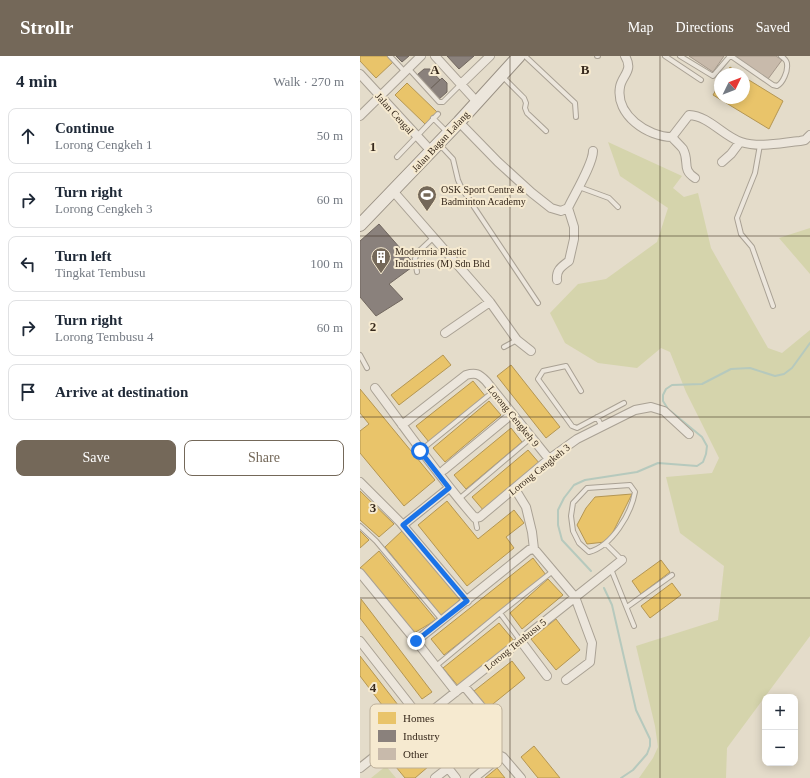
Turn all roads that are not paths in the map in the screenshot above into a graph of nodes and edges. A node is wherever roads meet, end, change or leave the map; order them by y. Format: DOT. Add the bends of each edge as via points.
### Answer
graph roads {
  1 [pos="390,56"];
  2 [pos="421,56"];
  3 [pos="435,56"];
  4 [pos="490,56"];
  5 [pos="519,56"];
  6 [pos="525,56"];
  7 [pos="624,56"];
  8 [pos="665,56"];
  9 [pos="680,56"];
  10 [pos="730,56"];
  11 [pos="781,56"];
  12 [pos="406,70"];
  13 [pos="360,74"];
  14 [pos="501,76"];
  15 [pos="701,80"];
  16 [pos="461,84"];
  17 [pos="380,96"];
  18 [pos="477,102"];
  19 [pos="438,114"];
  20 [pos="360,116"];
  21 [pos="576,117"];
  22 [pos="433,118"];
  23 [pos="459,122"];
  24 [pos="546,131"];
  25 [pos="448,134"];
  26 [pos="810,135"];
  27 [pos="417,136"];
  28 [pos="672,137"];
  29 [pos="740,142"];
  30 [pos="760,145"];
  31 [pos="434,147"];
  32 [pos="593,150"];
  33 [pos="397,157"];
  34 [pos="722,162"];
  35 [pos="695,178"];
  36 [pos="578,186"];
  37 [pos="393,191"];
  38 [pos="618,207"];
  39 [pos="568,208"];
  40 [pos="360,225"];
  41 [pos="433,238"];
  42 [pos="417,272"];
  43 [pos="557,280"];
  44 [pos="490,302"];
  45 [pos="538,303"];
  46 [pos="773,306"];
  47 [pos="445,333"];
  48 [pos="517,340"];
  49 [pos="504,347"];
  50 [pos="531,351"];
  51 [pos="360,355"];
  52 [pos="367,368"];
  53 [pos="375,388"];
  54 [pos="494,391"];
  55 [pos="581,391"];
  56 [pos="624,403"];
  57 [pos="512,414"];
  58 [pos="597,417"];
  59 [pos="402,425"];
  60 [pos="602,427"];
  61 [pos="689,434"];
  62 [pos="532,437"];
  63 [pos="420,451"];
  64 [pos="549,459"];
  65 [pos="444,470"];
  66 [pos="360,482"];
  67 [pos="449,488"];
  68 [pos="515,489"];
  69 [pos="458,499"];
  70 [pos="475,518"];
  71 [pos="403,525"];
  72 [pos="360,526"];
  73 [pos="477,528"];
  74 [pos="606,544"];
  75 [pos="534,549"];
  76 [pos="622,560"];
  77 [pos="610,569"];
  78 [pos="554,571"];
  79 [pos="360,573"];
  80 [pos="672,575"];
  81 [pos="575,597"];
  82 [pos="467,601"];
  83 [pos="627,607"];
  84 [pos="500,613"];
  85 [pos="442,621"];
  86 [pos="634,626"];
  87 [pos="520,640"];
  88 [pos="360,641"];
  89 [pos="416,641"];
  90 [pos="436,666"];
  91 [pos="547,676"];
  92 [pos="566,680"];
  93 [pos="464,686"];
  94 [pos="456,692"];
  95 [pos="409,704"];
  96 [pos="440,704"];
  97 [pos="479,704"];
  98 [pos="502,757"];
  99 [pos="370,760"];
  100 [pos="360,768"];
  101 [pos="448,768"];
  102 [pos="486,768"];
  103 [pos="435,778"];
  104 [pos="456,778"];
  105 [pos="474,778"];
  106 [pos="521,778"];
  1 -- 12 [label="lane"];
  2 -- 12 [label="street"];
  3 -- 16 [label="street"];
  4 -- 16 [label="street"];
  5 -- 14 [label="main road, Jalan Bagan Lalang"];
  6 -- 21 [label="lane" via="575,103"];
  7 -- 28 [label="street" via="628,61 627,72 620,86 622,108 646,130 662,137"];
  8 -- 15 [label="lane"];
  9 -- 10 [label="lane" via="713,76"];
  10 -- 11 [label="lane" via="777,86 783,80 787,64"];
  12 -- 16 [label="lane" via="439,102"];
  12 -- 17 [label="street"];
  13 -- 17 [label="street, Jalan Cengal"];
  14 -- 18 [label="main road, Jalan Bagan Lalang"];
  14 -- 24 [label="lane" via="524,98 527,113"];
  16 -- 18 [label="street"];
  17 -- 20 [label="street"];
  17 -- 27 [label="street, Jalan Cengal"];
  18 -- 23 [label="main road, Jalan Bagan Lalang"];
  19 -- 22 [label="lane"];
  22 -- 25 [label="lane"];
  22 -- 27 [label="lane"];
  23 -- 25 [label="main road, Jalan Bagan Lalang"];
  23 -- 39 [label="street" via="498,162 550,208 561,211"];
  25 -- 31 [label="main road, Jalan Bagan Lalang"];
  26 -- 30 [label="street" via="800,141"];
  27 -- 31 [label="street, Jalan Cengal"];
  27 -- 33 [label="lane"];
  28 -- 29 [label="street" via="689,115 698,116"];
  28 -- 35 [label="street" via="683,150 687,160 686,170"];
  29 -- 30 [label="street"];
  29 -- 34 [label="street"];
  30 -- 46 [label="lane" via="755,173 737,218 741,234 752,247"];
  31 -- 37 [label="main road, Jalan Bagan Lalang"];
  31 -- 45 [label="lane" via="453,159 463,191"];
  32 -- 36 [label="street" via="593,156"];
  36 -- 38 [label="lane" via="609,198"];
  36 -- 39 [label="street"];
  37 -- 40 [label="main road, Jalan Bagan Lalang"];
  37 -- 41 [label="street"];
  39 -- 43 [label="street" via="574,227 574,239 569,261 562,266 557,274"];
  41 -- 42 [label="lane" via="417,253"];
  41 -- 44 [label="street"];
  44 -- 47 [label="street"];
  44 -- 48 [label="street"];
  48 -- 49 [label="lane"];
  48 -- 50 [label="street"];
  51 -- 52 [label="lane"];
  53 -- 59 [label="street"];
  54 -- 57 [label="street, Lorong Cengkeh 9"];
  54 -- 59 [label="street, Lorong Cengkeh 9" via="479,374 466,375"];
  54 -- 63 [label="lane"];
  55 -- 58 [label="lane" via="566,366 543,371 538,379 572,426 577,428"];
  56 -- 58 [label="lane"];
  57 -- 62 [label="street, Lorong Cengkeh 9"];
  57 -- 65 [label="street"];
  58 -- 60 [label="lane"];
  59 -- 63 [label="street"];
  60 -- 61 [label="street, Lorong Cengkeh 3" via="635,410 651,407 664,411"];
  60 -- 64 [label="street, Lorong Cengkeh 3" via="577,439"];
  62 -- 64 [label="street, Lorong Cengkeh 9"];
  62 -- 69 [label="lane"];
  63 -- 67 [label="street"];
  64 -- 68 [label="street, Lorong Cengkeh 3"];
  66 -- 71 [label="street"];
  67 -- 69 [label="street"];
  67 -- 71 [label="street"];
  68 -- 70 [label="street, Lorong Cengkeh 3" via="480,517"];
  68 -- 75 [label="street" via="526,507"];
  69 -- 70 [label="street"];
  70 -- 73 [label="lane"];
  71 -- 82 [label="street"];
  72 -- 85 [label="lane" via="376,541"];
  74 -- 74 [label="lane" via="589,552 579,543 573,531 573,503 587,488 630,485 635,492 634,501"];
  74 -- 76 [label="lane"];
  75 -- 78 [label="street"];
  75 -- 82 [label="street" via="529,550"];
  76 -- 77 [label="street, Lorong Tembusu 5"];
  77 -- 81 [label="street, Lorong Tembusu 5"];
  77 -- 83 [label="lane"];
  78 -- 81 [label="street"];
  78 -- 84 [label="lane"];
  79 -- 89 [label="street"];
  80 -- 83 [label="lane"];
  81 -- 87 [label="street, Lorong Tembusu 5"];
  81 -- 92 [label="street" via="592,643 590,662"];
  82 -- 85 [label="street"];
  83 -- 86 [label="lane"];
  84 -- 87 [label="lane"];
  84 -- 90 [label="lane"];
  85 -- 89 [label="street"];
  87 -- 91 [label="street"];
  87 -- 93 [label="street, Lorong Tembusu 5"];
  88 -- 95 [label="street"];
  89 -- 90 [label="street"];
  90 -- 94 [label="street"];
  93 -- 94 [label="street, Lorong Tembusu 5"];
  93 -- 97 [label="street"];
  94 -- 96 [label="street, Lorong Tembusu 5"];
  98 -- 106 [label="street"];
  99 -- 100 [label="street, Lorong Tembusu 5"];
  101 -- 103 [label="street"];
  101 -- 104 [label="street"];
  102 -- 105 [label="street"];
}
